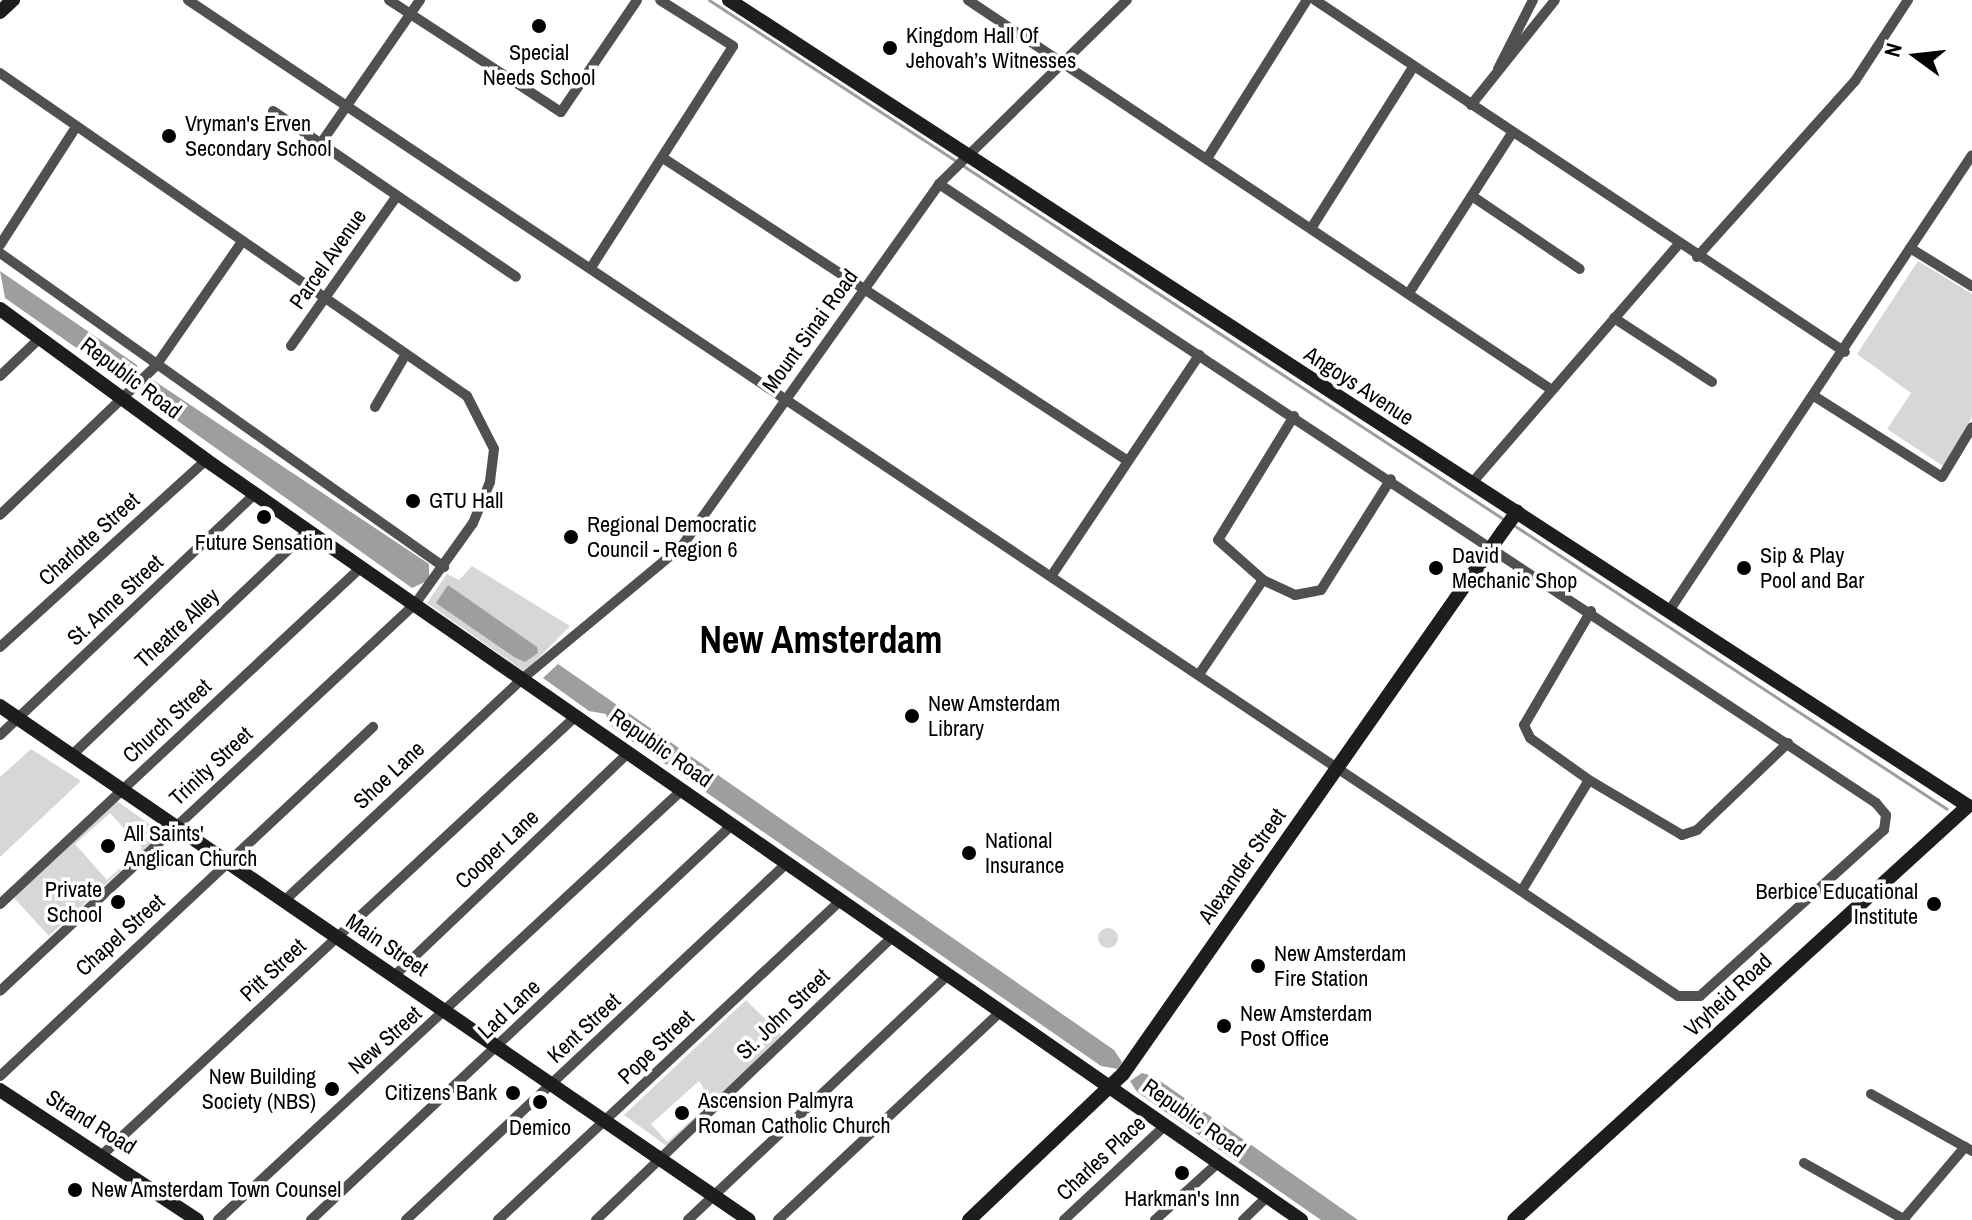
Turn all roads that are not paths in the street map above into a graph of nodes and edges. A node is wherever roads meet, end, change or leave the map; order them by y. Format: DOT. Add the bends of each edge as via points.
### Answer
graph roads {
  1 [pos="13,0"];
  2 [pos="188,0"];
  3 [pos="389,0"];
  4 [pos="420,0"];
  5 [pos="637,0"];
  6 [pos="660,0"];
  7 [pos="729,0"];
  8 [pos="968,0"];
  9 [pos="1127,0"];
  10 [pos="1307,0"];
  11 [pos="1315,0"];
  12 [pos="1533,0"];
  13 [pos="1555,0"];
  14 [pos="1908,0"];
  15 [pos="0,12"];
  16 [pos="410,14"];
  17 [pos="1064,59"];
  18 [pos="1413,67"];
  19 [pos="1498,70"];
  20 [pos="0,73"];
  21 [pos="349,102"];
  22 [pos="1471,105"];
  23 [pos="273,111"];
  24 [pos="76,127"];
  25 [pos="1512,133"];
  26 [pos="321,143"];
  27 [pos="1972,155"];
  28 [pos="1208,157"];
  29 [pos="663,158"];
  30 [pos="961,160"];
  31 [pos="939,184"];
  32 [pos="397,196"];
  33 [pos="1472,196"];
  34 [pos="1312,227"];
  35 [pos="242,242"];
  36 [pos="1679,244"];
  37 [pos="0,245"];
  38 [pos="1910,248"];
  39 [pos="0,253"];
  40 [pos="1697,257"];
  41 [pos="592,266"];
  42 [pos="1580,269"];
  43 [pos="516,277"];
  44 [pos="1972,286"];
  45 [pos="865,289"];
  46 [pos="1409,293"];
  47 [pos="328,294"];
  48 [pos="0,309"];
  49 [pos="1614,318"];
  50 [pos="40,338"];
  51 [pos="291,346"];
  52 [pos="1845,352"];
  53 [pos="406,354"];
  54 [pos="1199,355"];
  55 [pos="155,367"];
  56 [pos="0,376"];
  57 [pos="1712,382"];
  58 [pos="1552,390"];
  59 [pos="788,396"];
  60 [pos="1814,396"];
  61 [pos="122,400"];
  62 [pos="375,407"];
  63 [pos="1294,416"];
  64 [pos="1972,427"];
  65 [pos="206,460"];
  66 [pos="1128,461"];
  67 [pos="1391,479"];
  68 [pos="1471,484"];
  69 [pos="256,493"];
  70 [pos="1516,514"];
  71 [pos="0,515"];
  72 [pos="309,530"];
  73 [pos="1495,544"];
  74 [pos="362,567"];
  75 [pos="444,567"];
  76 [pos="1052,575"];
  77 [pos="1263,580"];
  78 [pos="415,604"];
  79 [pos="1591,611"];
  80 [pos="1669,611"];
  81 [pos="0,647"];
  82 [pos="1200,673"];
  83 [pos="522,679"];
  84 [pos="0,706"];
  85 [pos="576,716"];
  86 [pos="18,718"];
  87 [pos="373,727"];
  88 [pos="0,735"];
  89 [pos="1788,743"];
  90 [pos="629,752"];
  91 [pos="72,755"];
  92 [pos="1340,765"];
  93 [pos="1589,780"];
  94 [pos="122,790"];
  95 [pos="682,790"];
  96 [pos="1970,804"];
  97 [pos="732,825"];
  98 [pos="176,826"];
  99 [pos="787,863"];
  100 [pos="230,864"];
  101 [pos="1524,887"];
  102 [pos="841,900"];
  103 [pos="284,901"];
  104 [pos="0,904"];
  105 [pos="893,936"];
  106 [pos="337,937"];
  107 [pos="948,975"];
  108 [pos="394,976"];
  109 [pos="0,991"];
  110 [pos="1001,1011"];
  111 [pos="446,1012"];
  112 [pos="498,1047"];
  113 [pos="0,1076"];
  114 [pos="552,1085"];
  115 [pos="1112,1087"];
  116 [pos="0,1090"];
  117 [pos="1871,1094"];
  118 [pos="607,1124"];
  119 [pos="1166,1125"];
  120 [pos="1968,1149"];
  121 [pos="102,1155"];
  122 [pos="664,1161"];
  123 [pos="1219,1162"];
  124 [pos="1804,1163"];
  125 [pos="714,1196"];
  126 [pos="1267,1197"];
  127 [pos="197,1220"];
  128 [pos="218,1220"];
  129 [pos="311,1220"];
  130 [pos="406,1220"];
  131 [pos="498,1220"];
  132 [pos="596,1220"];
  133 [pos="688,1220"];
  134 [pos="749,1220"];
  135 [pos="778,1220"];
  136 [pos="969,1220"];
  137 [pos="1064,1220"];
  138 [pos="1155,1220"];
  139 [pos="1243,1220"];
  140 [pos="1301,1220"];
  141 [pos="1514,1220"];
  142 [pos="1904,1220"];
  1 -- 15 [label="street"];
  2 -- 21 [label="street"];
  3 -- 16 [label="street"];
  4 -- 16 [label="street"];
  5 -- 16 [label="street" via="561,112"];
  6 -- 29 [label="street" via="733,46"];
  7 -- 30 [label="street, Angoys Avenue"];
  8 -- 17 [label="street"];
  9 -- 17 [label="street, Mount Sinai Road"];
  10 -- 28 [label="street"];
  11 -- 18 [label="street"];
  12 -- 19 [label="street"];
  13 -- 19 [label="street"];
  14 -- 40 [label="street" via="1855,81"];
  16 -- 21 [label="street"];
  17 -- 28 [label="street"];
  17 -- 30 [label="street, Mount Sinai Road"];
  18 -- 22 [label="street"];
  18 -- 34 [label="street"];
  19 -- 22 [label="street"];
  20 -- 24 [label="street, Trinity Street"];
  21 -- 26 [label="street"];
  21 -- 41 [label="street"];
  22 -- 25 [label="street"];
  23 -- 26 [label="street"];
  24 -- 35 [label="street, Trinity Street"];
  24 -- 37 [label="street"];
  25 -- 33 [label="street"];
  25 -- 36 [label="street"];
  26 -- 32 [label="street"];
  27 -- 38 [label="street"];
  28 -- 34 [label="street"];
  29 -- 41 [label="street"];
  29 -- 45 [label="street"];
  30 -- 31 [label="street, Mount Sinai Road"];
  30 -- 68 [label="street, Angoys Avenue"];
  31 -- 45 [label="street, Mount Sinai Road"];
  31 -- 54 [label="street"];
  32 -- 43 [label="street"];
  32 -- 47 [label="street, Parcel Avenue"];
  33 -- 42 [label="street"];
  33 -- 46 [label="street"];
  34 -- 46 [label="street"];
  35 -- 47 [label="street, Trinity Street"];
  35 -- 55 [label="street"];
  36 -- 40 [label="street"];
  36 -- 49 [label="street"];
  38 -- 44 [label="street"];
  38 -- 52 [label="street"];
  39 -- 55 [label="street"];
  40 -- 52 [label="street"];
  41 -- 59 [label="street"];
  45 -- 59 [label="street, Mount Sinai Road"];
  45 -- 66 [label="street"];
  46 -- 58 [label="street"];
  47 -- 51 [label="street, Parcel Avenue"];
  47 -- 53 [label="street, Trinity Street"];
  48 -- 50 [label="street, Republic Road"];
  49 -- 57 [label="street"];
  49 -- 58 [label="street"];
  50 -- 56 [label="street"];
  50 -- 61 [label="street, Republic Road"];
  52 -- 60 [label="street"];
  53 -- 62 [label="street"];
  53 -- 75 [label="street, Trinity Street" via="467,396 494,449 490,482"];
  54 -- 63 [label="street"];
  54 -- 66 [label="street"];
  55 -- 61 [label="street"];
  55 -- 75 [label="street"];
  58 -- 68 [label="street"];
  59 -- 76 [label="street"];
  59 -- 83 [label="street, Mount Sinai Road" via="682,546"];
  60 -- 64 [label="street" via="1942,477"];
  60 -- 80 [label="street"];
  61 -- 65 [label="street, Republic Road"];
  61 -- 71 [label="street"];
  63 -- 67 [label="street"];
  63 -- 77 [label="street" via="1218,540"];
  65 -- 69 [label="street, Republic Road"];
  65 -- 81 [label="street, Charlotte Street"];
  66 -- 76 [label="street"];
  67 -- 73 [label="street"];
  67 -- 77 [label="street" via="1321,590 1309,597"];
  68 -- 70 [label="street, Angoys Avenue"];
  69 -- 72 [label="street, Republic Road"];
  69 -- 86 [label="street, St. Anne Street"];
  70 -- 73 [label="street, Alexander Street, bridge"];
  70 -- 80 [label="street, Angoys Avenue"];
  72 -- 74 [label="street, Republic Road"];
  72 -- 91 [label="street, Theatre Alley"];
  73 -- 79 [label="street"];
  73 -- 92 [label="street, Alexander Street"];
  74 -- 78 [label="street, Republic Road"];
  74 -- 94 [label="street, Church Street"];
  75 -- 78 [label="street, Trinity Street"];
  76 -- 82 [label="street"];
  77 -- 82 [label="street"];
  78 -- 83 [label="street, Republic Road"];
  78 -- 98 [label="street, Trinity Street"];
  79 -- 89 [label="street"];
  79 -- 93 [label="street" via="1524,725 1530,738"];
  80 -- 96 [label="street, Angoys Avenue"];
  82 -- 92 [label="street"];
  83 -- 85 [label="street, Republic Road"];
  83 -- 103 [label="street, Shoe Lane"];
  84 -- 86 [label="street, Main Street"];
  85 -- 90 [label="street, Republic Road"];
  85 -- 106 [label="street, Pitt Street"];
  86 -- 88 [label="street, St. Anne Street"];
  86 -- 91 [label="street, Main Street"];
  87 -- 100 [label="street, Chapel Street"];
  89 -- 93 [label="street" via="1697,830 1682,835"];
  89 -- 101 [label="street" via="1876,803 1886,815 1884,830 1700,996 1678,996"];
  90 -- 95 [label="street, Republic Road"];
  90 -- 108 [label="street, Cooper Lane"];
  91 -- 94 [label="street, Main Street"];
  92 -- 101 [label="street"];
  92 -- 115 [label="street, Alexander Street"];
  93 -- 101 [label="street"];
  94 -- 98 [label="street, Main Street"];
  94 -- 104 [label="street, Church Street"];
  95 -- 97 [label="street, Republic Road"];
  95 -- 111 [label="street, New Street"];
  96 -- 141 [label="street, Vryheid Road"];
  97 -- 99 [label="street, Republic Road"];
  97 -- 112 [label="street, Lad Lane"];
  98 -- 100 [label="street, Main Street"];
  98 -- 109 [label="street, Trinity Street"];
  99 -- 102 [label="street, Republic Road"];
  99 -- 114 [label="street, Kent Street"];
  100 -- 103 [label="street, Main Street"];
  100 -- 113 [label="street, Chapel Street"];
  102 -- 105 [label="street, Republic Road"];
  102 -- 118 [label="street, Pope Street"];
  103 -- 106 [label="street, Main Street"];
  105 -- 107 [label="street, Republic Road"];
  105 -- 122 [label="street, St. John Street"];
  106 -- 108 [label="street, Main Street"];
  106 -- 121 [label="street, Pitt Street"];
  107 -- 110 [label="street, Republic Road"];
  107 -- 125 [label="street"];
  108 -- 111 [label="street, Main Street"];
  110 -- 115 [label="street, Republic Road"];
  110 -- 135 [label="street"];
  111 -- 112 [label="street, Main Street"];
  111 -- 128 [label="street, New Street"];
  112 -- 114 [label="street, Main Street"];
  112 -- 129 [label="street, Lad Lane"];
  114 -- 118 [label="street, Main Street"];
  114 -- 130 [label="street, Kent Street"];
  115 -- 119 [label="street, Republic Road"];
  115 -- 136 [label="street, Alexander Street"];
  116 -- 121 [label="street, Strand Road"];
  117 -- 120 [label="street"];
  118 -- 122 [label="street, Main Street"];
  118 -- 131 [label="street, Pope Street"];
  119 -- 123 [label="street, Republic Road"];
  119 -- 137 [label="street, Charles Place"];
  120 -- 142 [label="street"];
  121 -- 127 [label="street, Strand Road"];
  122 -- 125 [label="street, Main Street"];
  122 -- 132 [label="street, St. John Street"];
  123 -- 126 [label="street, Republic Road"];
  123 -- 138 [label="street"];
  124 -- 142 [label="street"];
  125 -- 133 [label="street"];
  125 -- 134 [label="street, Main Street"];
  126 -- 139 [label="street"];
  126 -- 140 [label="street, Republic Road"];
}
